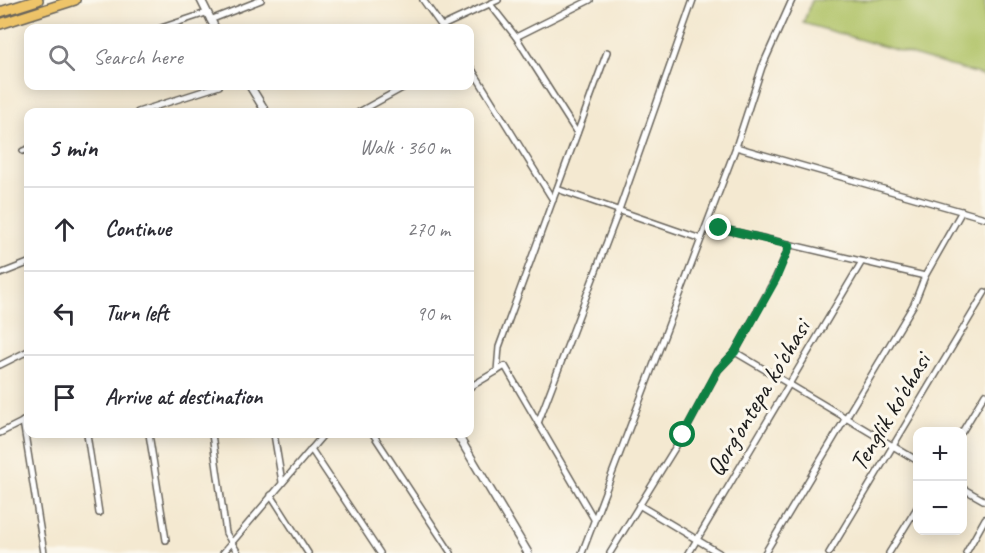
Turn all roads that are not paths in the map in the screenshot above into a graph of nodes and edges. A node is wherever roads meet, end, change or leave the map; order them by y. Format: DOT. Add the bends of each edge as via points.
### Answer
graph roads {
  1 [pos="38,0"];
  2 [pos="75,0"];
  3 [pos="201,0"];
  4 [pos="261,0"];
  5 [pos="423,0"];
  6 [pos="498,0"];
  7 [pos="590,0"];
  8 [pos="693,0"];
  9 [pos="792,0"];
  10 [pos="490,4"];
  11 [pos="0,12"];
  12 [pos="208,16"];
  13 [pos="0,24"];
  14 [pos="177,24"];
  15 [pos="213,24"];
  16 [pos="441,24"];
  17 [pos="449,24"];
  18 [pos="516,37"];
  19 [pos="607,52"];
  20 [pos="474,72"];
  21 [pos="207,90"];
  22 [pos="252,90"];
  23 [pos="399,90"];
  24 [pos="150,108"];
  25 [pos="264,108"];
  26 [pos="366,108"];
  27 [pos="577,134"];
  28 [pos="736,147"];
  29 [pos="557,189"];
  30 [pos="553,200"];
  31 [pos="619,210"];
  32 [pos="962,212"];
  33 [pos="985,218"];
  34 [pos="719,228"];
  35 [pos="701,239"];
  36 [pos="790,245"];
  37 [pos="861,263"];
  38 [pos="24,265"];
  39 [pos="0,274"];
  40 [pos="925,276"];
  41 [pos="985,292"];
  42 [pos="735,352"];
  43 [pos="24,353"];
  44 [pos="0,365"];
  45 [pos="497,371"];
  46 [pos="788,384"];
  47 [pos="474,385"];
  48 [pos="985,394"];
  49 [pos="846,419"];
  50 [pos="24,421"];
  51 [pos="538,423"];
  52 [pos="965,427"];
  53 [pos="0,433"];
  54 [pos="28,438"];
  55 [pos="88,438"];
  56 [pos="149,438"];
  57 [pos="213,438"];
  58 [pos="275,438"];
  59 [pos="321,438"];
  60 [pos="376,438"];
  61 [pos="459,438"];
  62 [pos="892,447"];
  63 [pos="311,449"];
  64 [pos="913,458"];
  65 [pos="282,482"];
  66 [pos="967,490"];
  67 [pos="272,495"];
  68 [pos="985,501"];
  69 [pos="639,505"];
  70 [pos="99,513"];
  71 [pos="913,514"];
  72 [pos="594,519"];
  73 [pos="985,519"];
  74 [pos="166,540"];
  75 [pos="697,540"];
  76 [pos="232,542"];
  77 [pos="44,553"];
  78 [pos="224,553"];
  79 [pos="238,553"];
  80 [pos="308,553"];
  81 [pos="380,553"];
  82 [pos="451,553"];
  83 [pos="528,553"];
  84 [pos="582,553"];
  85 [pos="610,553"];
  86 [pos="689,553"];
  87 [pos="719,553"];
  88 [pos="765,553"];
  89 [pos="829,553"];
  90 [pos="889,553"];
  91 [pos="966,553"];
  1 -- 11 [label="highway"];
  2 -- 13 [label="highway"];
  3 -- 12 [label="street"];
  4 -- 12 [label="street"];
  5 -- 16 [label="street"];
  6 -- 10 [label="street"];
  7 -- 18 [label="street"];
  8 -- 31 [label="street"];
  9 -- 28 [label="street" via="762,67"];
  10 -- 17 [label="street"];
  10 -- 18 [label="street"];
  12 -- 14 [label="street"];
  12 -- 15 [label="street"];
  18 -- 27 [label="street"];
  19 -- 27 [label="street"];
  20 -- 30 [label="street"];
  21 -- 24 [label="street"];
  22 -- 25 [label="street"];
  23 -- 26 [label="street"];
  27 -- 29 [label="street"];
  28 -- 32 [label="street"];
  28 -- 35 [label="street"];
  29 -- 30 [label="street"];
  29 -- 31 [label="street"];
  30 -- 45 [label="street" via="499,347"];
  31 -- 35 [label="street"];
  31 -- 51 [label="street"];
  32 -- 33 [label="street"];
  32 -- 40 [label="street"];
  34 -- 36 [label="street"];
  35 -- 72 [label="street"];
  36 -- 37 [label="street"];
  36 -- 42 [label="street" via="776,279"];
  37 -- 40 [label="street"];
  37 -- 46 [label="street, Qorg'ontepa ko'chasi"];
  38 -- 39 [label="street"];
  40 -- 49 [label="street" via="914,304"];
  41 -- 62 [label="street, Tenglik ko'chasi"];
  42 -- 46 [label="street"];
  42 -- 69 [label="street" via="718,370"];
  43 -- 44 [label="street"];
  45 -- 47 [label="street"];
  45 -- 51 [label="street" via="505,366"];
  46 -- 49 [label="street"];
  46 -- 75 [label="street, Qorg'ontepa ko'chasi"];
  48 -- 52 [label="street"];
  49 -- 62 [label="street"];
  49 -- 88 [label="street"];
  50 -- 53 [label="street"];
  51 -- 72 [label="street"];
  54 -- 77 [label="street"];
  55 -- 70 [label="street"];
  56 -- 74 [label="street"];
  57 -- 76 [label="street" via="226,533"];
  58 -- 65 [label="street"];
  59 -- 63 [label="street"];
  60 -- 82 [label="street"];
  61 -- 83 [label="street"];
  62 -- 64 [label="street"];
  62 -- 89 [label="street, Tenglik ko'chasi"];
  63 -- 65 [label="street"];
  63 -- 81 [label="street"];
  65 -- 67 [label="street"];
  66 -- 68 [label="street"];
  67 -- 76 [label="street"];
  67 -- 80 [label="street"];
  69 -- 75 [label="street"];
  69 -- 85 [label="street"];
  71 -- 90 [label="street"];
  72 -- 84 [label="street"];
  73 -- 91 [label="street"];
  75 -- 86 [label="street, Qorg'ontepa ko'chasi"];
  75 -- 87 [label="street"];
  76 -- 78 [label="street"];
  76 -- 79 [label="street"];
}
